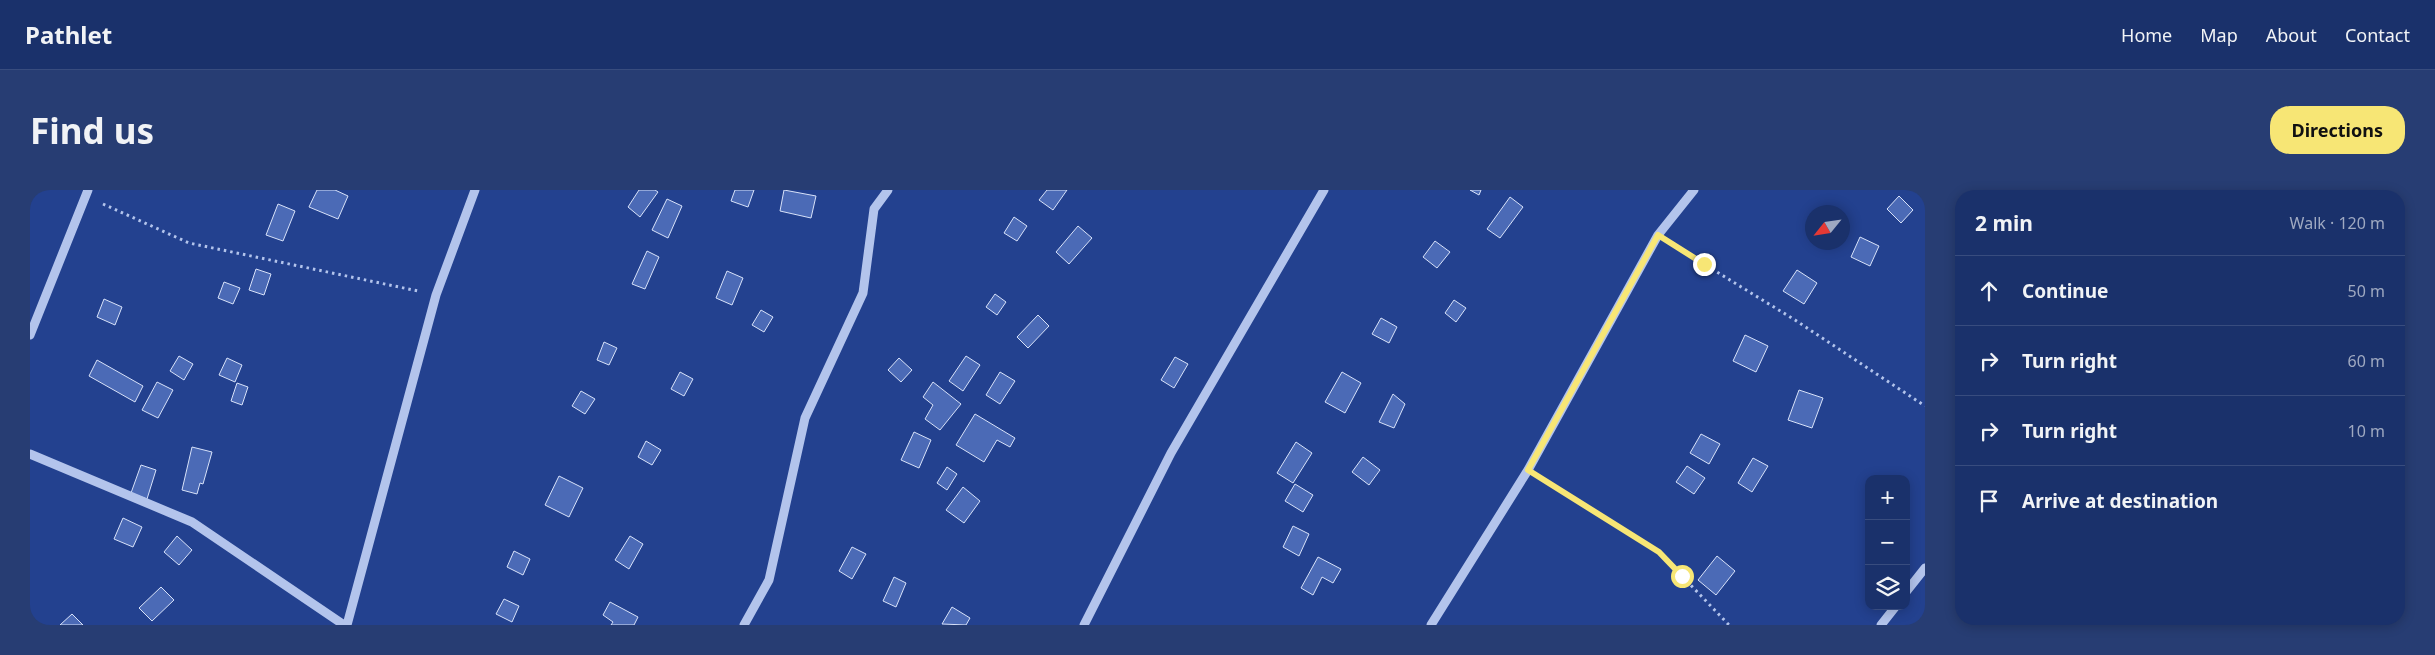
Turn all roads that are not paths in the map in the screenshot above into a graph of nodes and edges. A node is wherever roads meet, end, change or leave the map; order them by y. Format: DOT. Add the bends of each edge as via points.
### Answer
graph roads {
  1 [pos="475,190"];
  2 [pos="888,190"];
  3 [pos="1324,190"];
  4 [pos="1694,190"];
  5 [pos="87,193"];
  6 [pos="30,335"];
  7 [pos="30,454"];
  8 [pos="1925,568"];
  9 [pos="1910,587"];
  10 [pos="1893,610"];
  11 [pos="346,625"];
  12 [pos="744,625"];
  13 [pos="1084,625"];
  14 [pos="1431,625"];
  15 [pos="1881,625"];
  1 -- 11 [label="street" via="436,295"];
  2 -- 12 [label="street" via="874,209 863,293 806,418 769,580"];
  3 -- 13 [label="street" via="1171,453"];
  4 -- 14 [label="street" via="1658,235 1528,470"];
  5 -- 6 [label="street"];
  7 -- 11 [label="street" via="192,522"];
  8 -- 9 [label="street"];
  10 -- 15 [label="street"];
}
